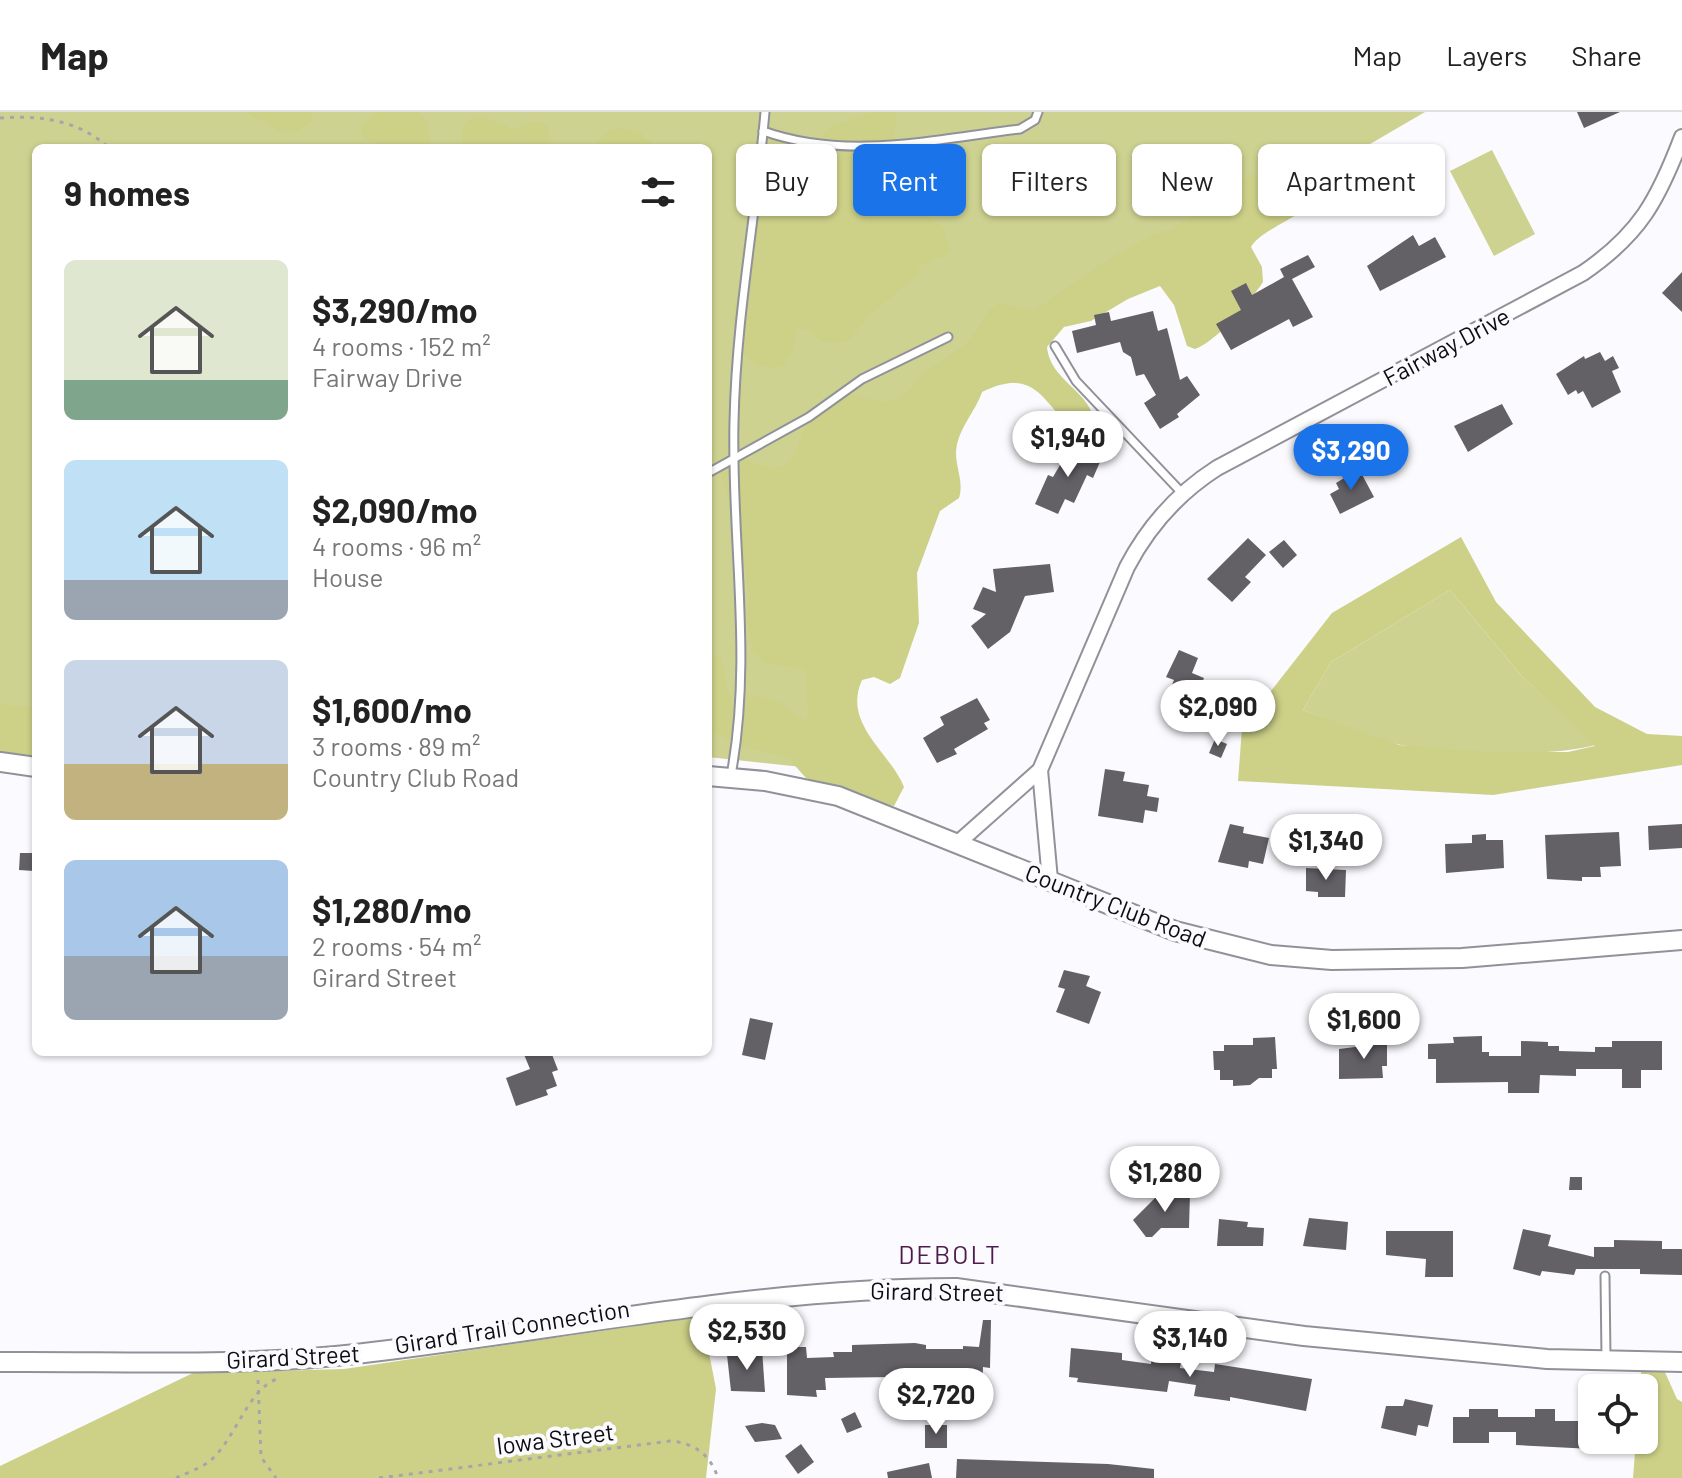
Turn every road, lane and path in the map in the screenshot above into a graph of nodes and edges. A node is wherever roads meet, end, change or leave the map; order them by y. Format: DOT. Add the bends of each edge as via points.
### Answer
graph roads {
  1 [pos="765,112"];
  2 [pos="1038,112"];
  3 [pos="0,118"];
  4 [pos="763,131"];
  5 [pos="1682,137"];
  6 [pos="104,144"];
  7 [pos="948,337"];
  8 [pos="1055,346"];
  9 [pos="734,458"];
  10 [pos="712,471"];
  11 [pos="1182,493"];
  12 [pos="0,762"];
  13 [pos="32,766"];
  14 [pos="1040,770"];
  15 [pos="712,776"];
  16 [pos="731,777"];
  17 [pos="959,842"];
  18 [pos="1050,880"];
  19 [pos="1682,940"];
  20 [pos="1605,1276"];
  21 [pos="1605,1360"];
  22 [pos="256,1361"];
  23 [pos="0,1362"];
  24 [pos="1682,1362"];
  25 [pos="280,1378"];
  26 [pos="259,1389"];
  27 [pos="176,1478"];
  28 [pos="276,1478"];
  29 [pos="379,1478"];
  30 [pos="718,1478"];
  1 -- 4 [label="lane"];
  2 -- 4 [label="lane" via="1020,129 869,146 819,147"];
  3 -- 6 [label="path" via="58,120"];
  4 -- 9 [label="lane" via="737,356"];
  5 -- 11 [label="street, Fairway Drive" via="1653,205 1612,253 1217,468"];
  7 -- 9 [label="lane" via="862,379 809,417"];
  8 -- 11 [label="lane" via="1076,381"];
  9 -- 10 [label="lane"];
  9 -- 16 [label="lane" via="742,666"];
  11 -- 14 [label="street, Fairway Drive" via="1127,567"];
  12 -- 13 [label="street"];
  14 -- 17 [label="street, Fairway Drive"];
  14 -- 18 [label="street, Fairway Drive"];
  15 -- 16 [label="street, Country Club Road"];
  16 -- 17 [label="street, Country Club Road" via="838,796"];
  17 -- 18 [label="street, Country Club Road"];
  18 -- 19 [label="street, Country Club Road" via="1175,931 1271,955 1332,960 1462,958"];
  20 -- 21 [label="lane"];
  21 -- 22 [label="street, Girard Street" via="1304,1336 1013,1293 899,1288 725,1301 401,1348"];
  21 -- 24 [label="street, Girard Street"];
  22 -- 23 [label="street, Girard Street"];
  22 -- 26 [label="path"];
  25 -- 26 [label="path"];
  26 -- 27 [label="path" via="245,1417 210,1460"];
  26 -- 28 [label="path" via="261,1457"];
  29 -- 30 [label="path, Iowa Street" via="670,1441 703,1452"];
}
